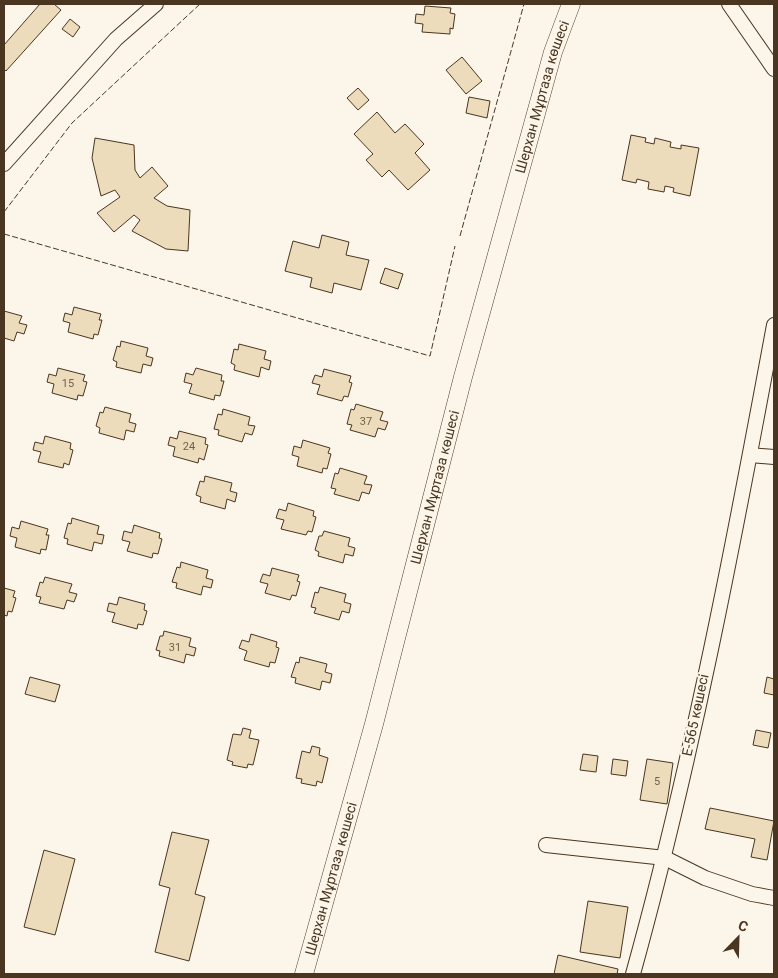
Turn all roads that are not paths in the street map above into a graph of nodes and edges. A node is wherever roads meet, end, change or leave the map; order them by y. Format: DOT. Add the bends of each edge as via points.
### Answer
graph roads {
  1 [pos="156,4"];
  2 [pos="571,4"];
  3 [pos="729,4"];
  4 [pos="774,69"];
  5 [pos="4,164"];
  6 [pos="774,325"];
  7 [pos="750,455"];
  8 [pos="774,457"];
  9 [pos="546,845"];
  10 [pos="665,858"];
  11 [pos="774,898"];
  12 [pos="304,974"];
  13 [pos="634,974"];
  1 -- 5 [label="street" via="116,39"];
  2 -- 12 [label="main road, Шерхан Мұртаза көшесі" via="553,52 468,359 374,724"];
  3 -- 4 [label="street"];
  6 -- 7 [label="street, Е-565 көшесі"];
  7 -- 8 [label="street"];
  7 -- 10 [label="street, Е-565 көшесі"];
  9 -- 10 [label="street"];
  10 -- 11 [label="street" via="705,878"];
  10 -- 13 [label="street, Е-565 көшесі"];
}
